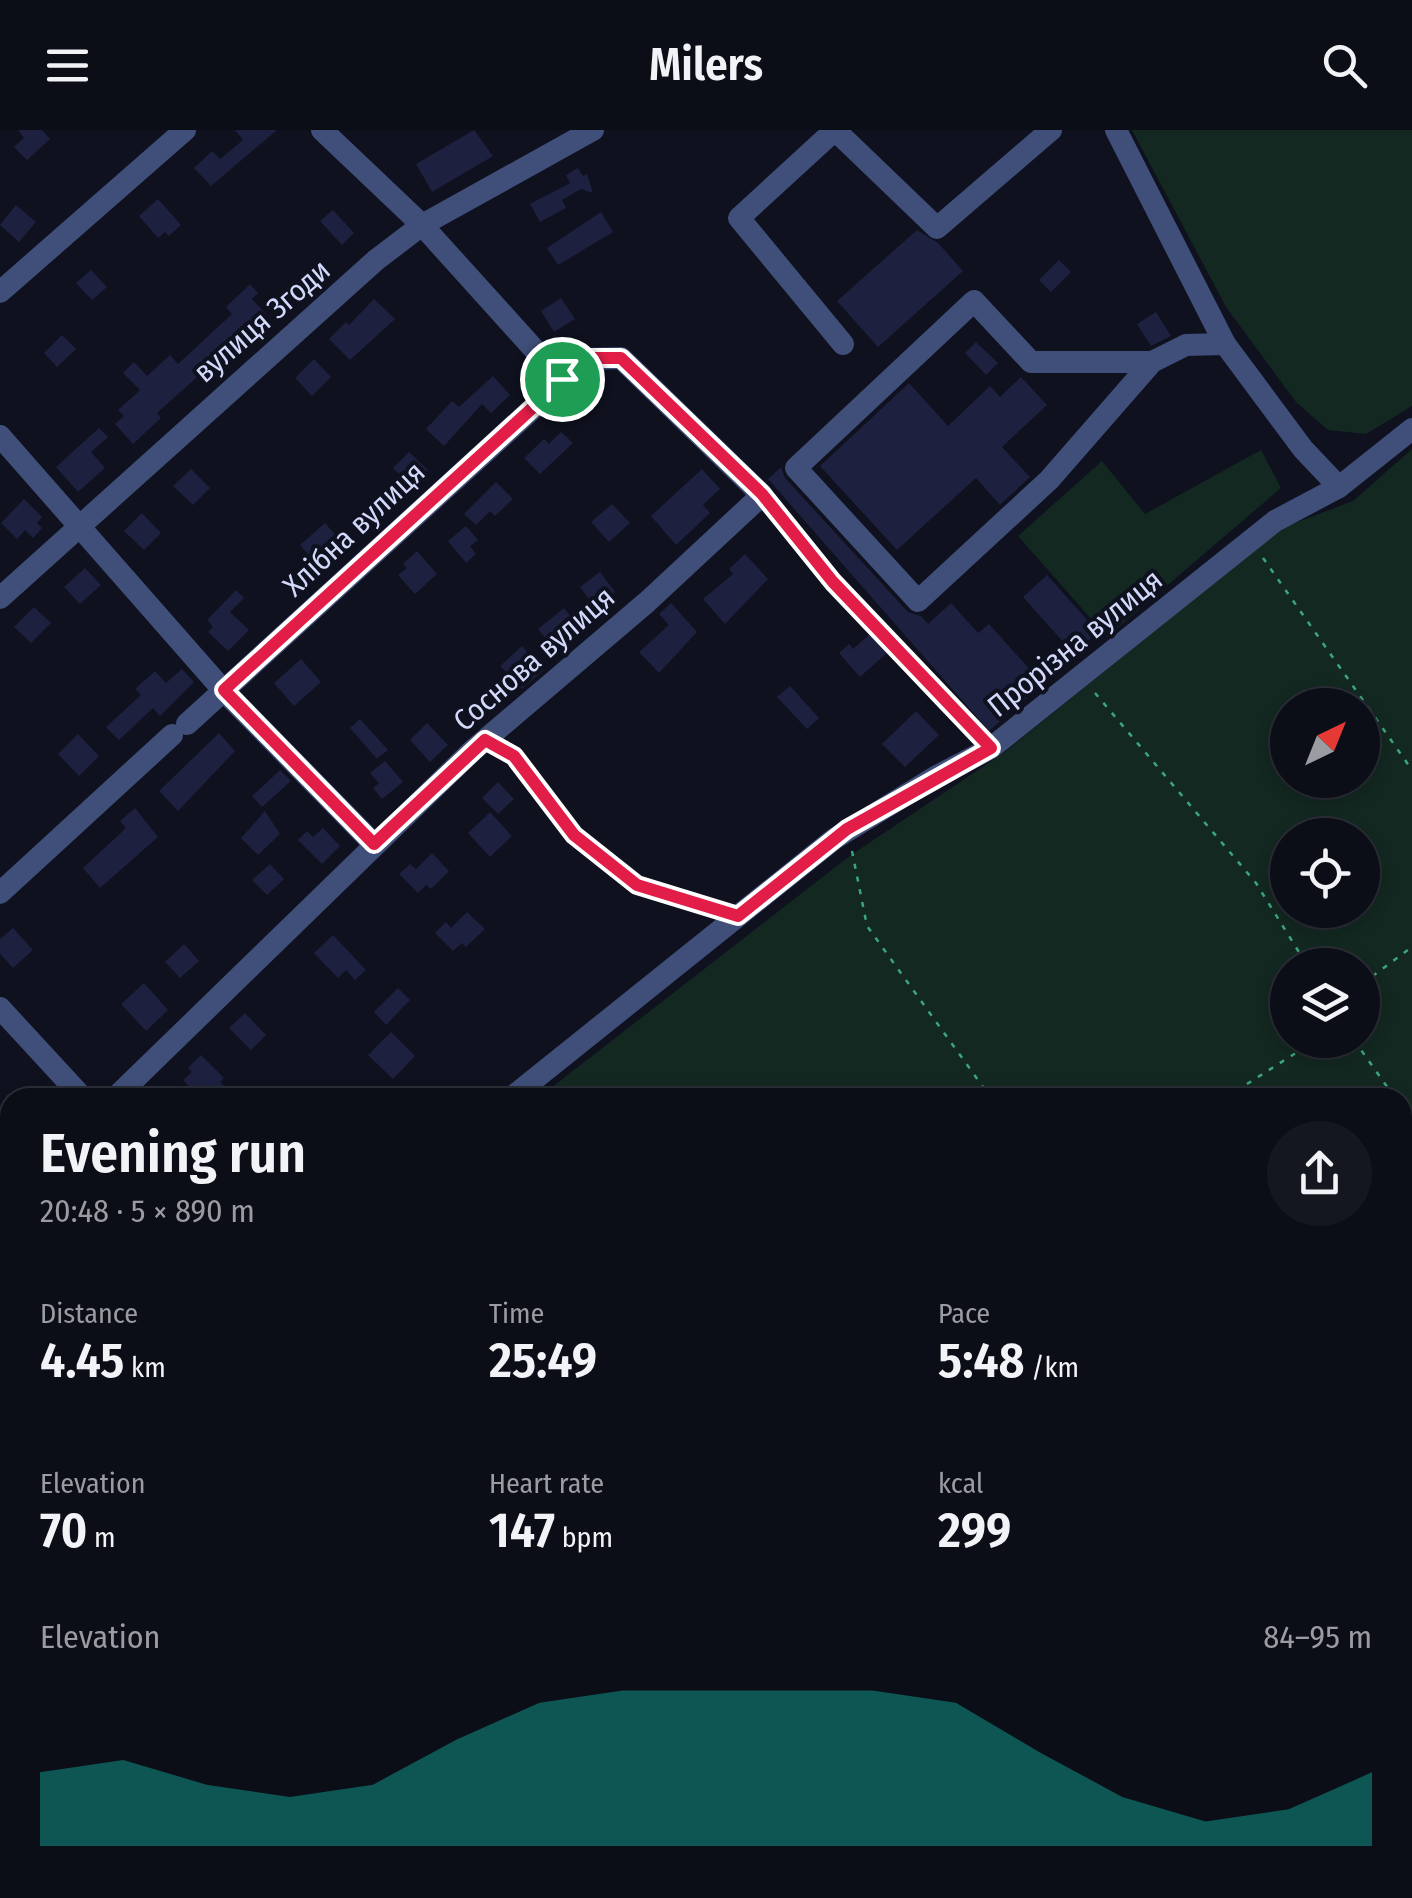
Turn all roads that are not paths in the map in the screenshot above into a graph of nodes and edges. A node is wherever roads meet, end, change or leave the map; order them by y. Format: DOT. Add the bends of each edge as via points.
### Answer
graph roads {
  1 [pos="184,130"];
  2 [pos="322,130"];
  3 [pos="593,130"];
  4 [pos="1051,130"];
  5 [pos="1116,130"];
  6 [pos="422,225"];
  7 [pos="0,292"];
  8 [pos="843,344"];
  9 [pos="1225,344"];
  10 [pos="1152,362"];
  11 [pos="562,379"];
  12 [pos="1412,429"];
  13 [pos="0,436"];
  14 [pos="1339,487"];
  15 [pos="79,525"];
  16 [pos="0,598"];
  17 [pos="224,690"];
  18 [pos="374,844"];
  19 [pos="0,893"];
  20 [pos="0,1008"];
  21 [pos="73,1088"];
  22 [pos="126,1088"];
  23 [pos="523,1088"];
  1 -- 7 [label="street"];
  2 -- 6 [label="street"];
  3 -- 6 [label="street, вулиця Згоди"];
  4 -- 8 [label="street" via="937,228 835,130 739,218"];
  5 -- 9 [label="street"];
  6 -- 11 [label="street"];
  6 -- 15 [label="street, вулиця Згоди"];
  9 -- 10 [label="street" via="1186,344"];
  9 -- 14 [label="street" via="1302,449"];
  10 -- 10 [label="street" via="1048,480 918,600 796,468 974,301 1032,362"];
  11 -- 17 [label="street, Хлібна вулиця"];
  11 -- 18 [label="street, Соснова вулиця" via="587,358 621,358 762,494"];
  12 -- 14 [label="street, Прорізна вулиця"];
  13 -- 15 [label="street"];
  14 -- 23 [label="street, Прорізна вулиця" via="1275,521 991,748 847,829"];
  15 -- 16 [label="street, вулиця Згоди"];
  15 -- 17 [label="street"];
  17 -- 18 [label="street"];
  17 -- 19 [label="street, Хлібна вулиця"];
  18 -- 22 [label="street, Соснова вулиця"];
  20 -- 21 [label="street"];
}
